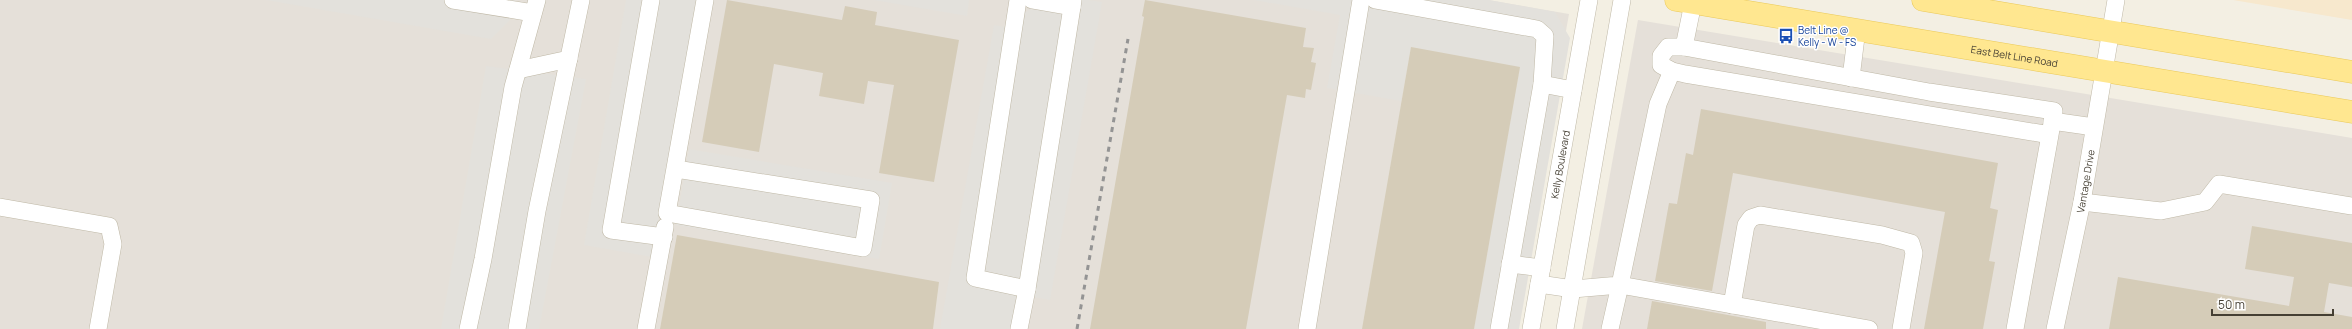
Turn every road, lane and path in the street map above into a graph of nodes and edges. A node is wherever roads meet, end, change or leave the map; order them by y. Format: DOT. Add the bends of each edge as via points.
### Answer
graph roads {
  1 [pos="453,0"];
  2 [pos="581,0"];
  3 [pos="652,0"];
  4 [pos="705,0"];
  5 [pos="1018,0"];
  6 [pos="1032,0"];
  7 [pos="1361,0"];
  8 [pos="1375,0"];
  9 [pos="1589,0"];
  10 [pos="1622,0"];
  11 [pos="1923,0"];
  12 [pos="2116,0"];
  13 [pos="1685,1"];
  14 [pos="1073,3"];
  15 [pos="504,4"];
  16 [pos="535,7"];
  17 [pos="1857,29"];
  18 [pos="2111,32"];
  19 [pos="1684,47"];
  20 [pos="569,59"];
  21 [pos="518,70"];
  22 [pos="2104,70"];
  23 [pos="1672,71"];
  24 [pos="2352,72"];
  25 [pos="1851,78"];
  26 [pos="1542,84"];
  27 [pos="1573,90"];
  28 [pos="2352,112"];
  29 [pos="2094,127"];
  30 [pos="2051,128"];
  31 [pos="676,169"];
  32 [pos="2082,202"];
  33 [pos="2352,206"];
  34 [pos="0,207"];
  35 [pos="667,213"];
  36 [pos="664,238"];
  37 [pos="1510,264"];
  38 [pos="1541,276"];
  39 [pos="1620,285"];
  40 [pos="1027,289"];
  41 [pos="1572,289"];
  42 [pos="1732,305"];
  43 [pos="98,329"];
  44 [pos="468,329"];
  45 [pos="517,329"];
  46 [pos="646,329"];
  47 [pos="1019,329"];
  48 [pos="1307,329"];
  49 [pos="1499,329"];
  50 [pos="1531,329"];
  51 [pos="1565,329"];
  52 [pos="1610,329"];
  53 [pos="1869,329"];
  54 [pos="1901,329"];
  55 [pos="2015,329"];
  56 [pos="2055,329"];
  1 -- 15 [label="street"];
  2 -- 20 [label="street"];
  3 -- 36 [label="street" via="611,230"];
  4 -- 31 [label="street"];
  5 -- 40 [label="street" via="975,278"];
  6 -- 14 [label="street"];
  7 -- 48 [label="street"];
  8 -- 26 [label="street" via="1537,29 1545,36"];
  9 -- 27 [label="street, Kelly Boulevard"];
  10 -- 41 [label="street"];
  11 -- 18 [label="main road"];
  12 -- 18 [label="street, Vantage Drive"];
  13 -- 17 [label="main road, East Belt Line Road"];
  13 -- 19 [label="street"];
  14 -- 40 [label="street"];
  15 -- 16 [label="street"];
  16 -- 21 [label="street"];
  17 -- 22 [label="main road, East Belt Line Road"];
  17 -- 25 [label="street"];
  18 -- 22 [label="street, Vantage Drive"];
  18 -- 24 [label="main road"];
  19 -- 23 [label="street" via="1668,47 1661,56 1661,65"];
  19 -- 25 [label="street"];
  20 -- 21 [label="street"];
  20 -- 45 [label="street" via="537,211"];
  21 -- 44 [label="street"];
  22 -- 28 [label="main road, East Belt Line Road"];
  22 -- 29 [label="street, Vantage Drive"];
  23 -- 30 [label="street"];
  23 -- 39 [label="street" via="1658,104"];
  25 -- 30 [label="street" via="2054,111"];
  26 -- 27 [label="street"];
  26 -- 37 [label="street"];
  27 -- 38 [label="street, Kelly Boulevard"];
  29 -- 30 [label="street"];
  29 -- 32 [label="street, Vantage Drive"];
  30 -- 55 [label="street"];
  31 -- 35 [label="street"];
  31 -- 35 [label="street" via="872,200 863,248"];
  32 -- 33 [label="street" via="2161,211 2205,202 2219,184"];
  32 -- 56 [label="street, Vantage Drive"];
  34 -- 43 [label="street" via="108,226 113,244"];
  35 -- 36 [label="street"];
  36 -- 46 [label="street"];
  37 -- 38 [label="street"];
  37 -- 49 [label="street"];
  38 -- 41 [label="street"];
  38 -- 50 [label="street, Kelly Boulevard"];
  39 -- 41 [label="street"];
  39 -- 42 [label="street"];
  39 -- 52 [label="street"];
  40 -- 47 [label="street"];
  41 -- 51 [label="street"];
  42 -- 53 [label="street"];
  42 -- 54 [label="street" via="1746,225 1751,218 1760,215 1882,235 1911,243 1914,253"];
}
